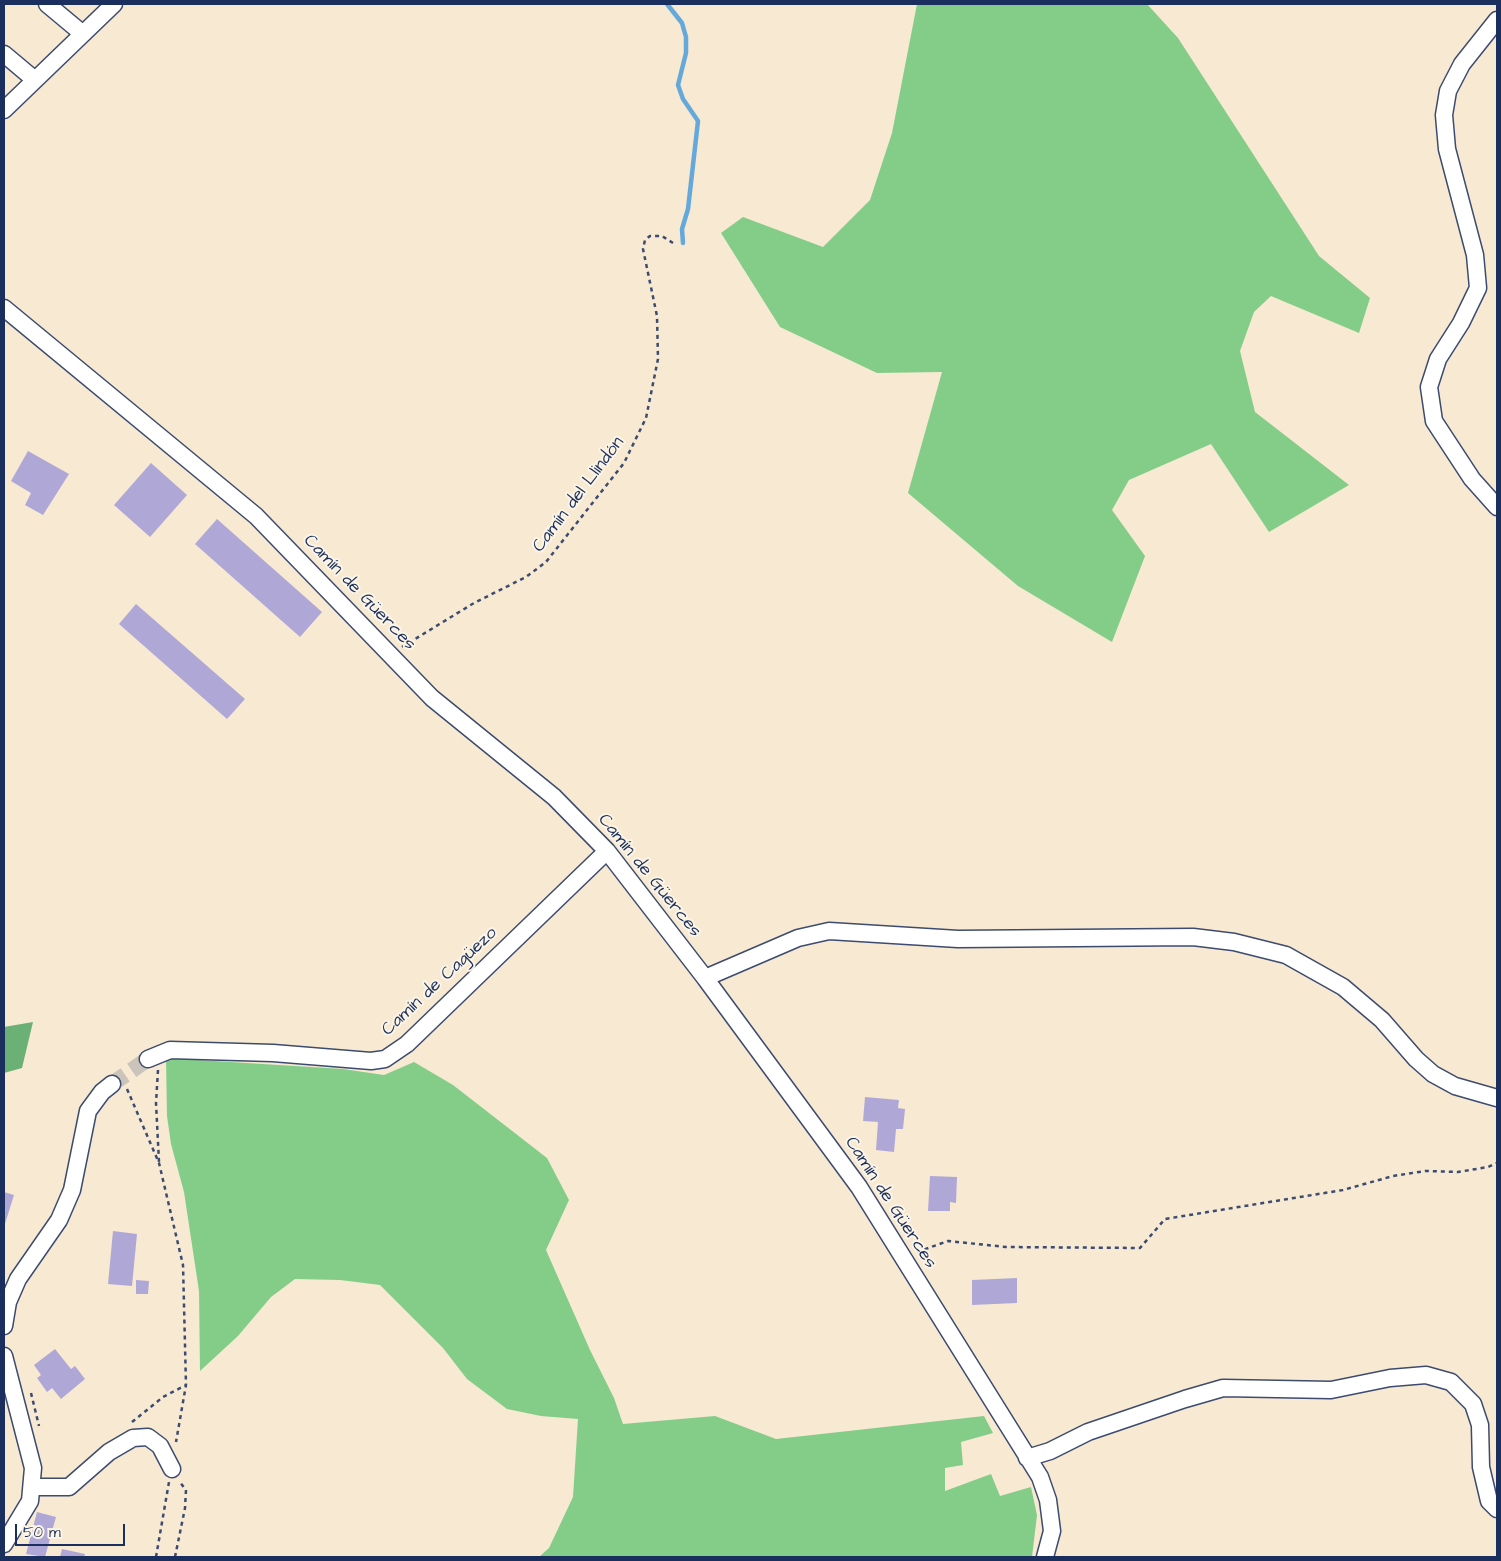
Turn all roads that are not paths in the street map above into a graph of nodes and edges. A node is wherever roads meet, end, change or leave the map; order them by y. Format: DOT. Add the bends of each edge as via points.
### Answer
graph roads {
  1 [pos="47,4"];
  2 [pos="114,4"];
  3 [pos="1497,20"];
  4 [pos="83,34"];
  5 [pos="4,54"];
  6 [pos="35,80"];
  7 [pos="4,110"];
  8 [pos="4,308"];
  9 [pos="1497,507"];
  10 [pos="607,851"];
  11 [pos="705,978"];
  12 [pos="154,1056"];
  13 [pos="119,1087"];
  14 [pos="1497,1098"];
  15 [pos="4,1326"];
  16 [pos="4,1356"];
  17 [pos="1027,1458"];
  18 [pos="172,1470"];
  19 [pos="32,1487"];
  20 [pos="1497,1509"];
  21 [pos="4,1544"];
  22 [pos="1045,1557"];
  1 -- 4 [label="street"];
  2 -- 4 [label="street"];
  3 -- 9 [label="street" via="1462,64 1448,91 1444,116 1446,148 1475,255 1478,288 1438,359 1429,387 1434,420 1472,479"];
  4 -- 6 [label="street"];
  5 -- 6 [label="street"];
  6 -- 7 [label="street"];
  8 -- 10 [label="street, Camín de Güerces" via="256,516 432,698 554,796"];
  10 -- 11 [label="street, Camín de Güerces"];
  10 -- 12 [label="street, Camín de Cagüezo" via="407,1044 385,1058 371,1061 273,1053 170,1050"];
  11 -- 14 [label="street" via="798,938 829,931 958,939 1193,937 1234,942 1286,955 1343,987 1382,1020 1433,1074 1455,1086"];
  11 -- 17 [label="street, Camín de Güerces" via="859,1187"];
  13 -- 15 [label="street" via="102,1092 88,1111 72,1190 59,1220 18,1279 8,1302"];
  16 -- 19 [label="street" via="33,1468"];
  17 -- 20 [label="street" via="1096,1429 1223,1388 1331,1390 1390,1378 1426,1375 1451,1382 1474,1404 1480,1425 1481,1467 1489,1501"];
  17 -- 22 [label="street, Camín de Güerces" via="1040,1477 1048,1500 1052,1531"];
  18 -- 19 [label="street" via="160,1446 148,1437 132,1438 109,1452 69,1487"];
  19 -- 21 [label="street" via="30,1501"];
}
